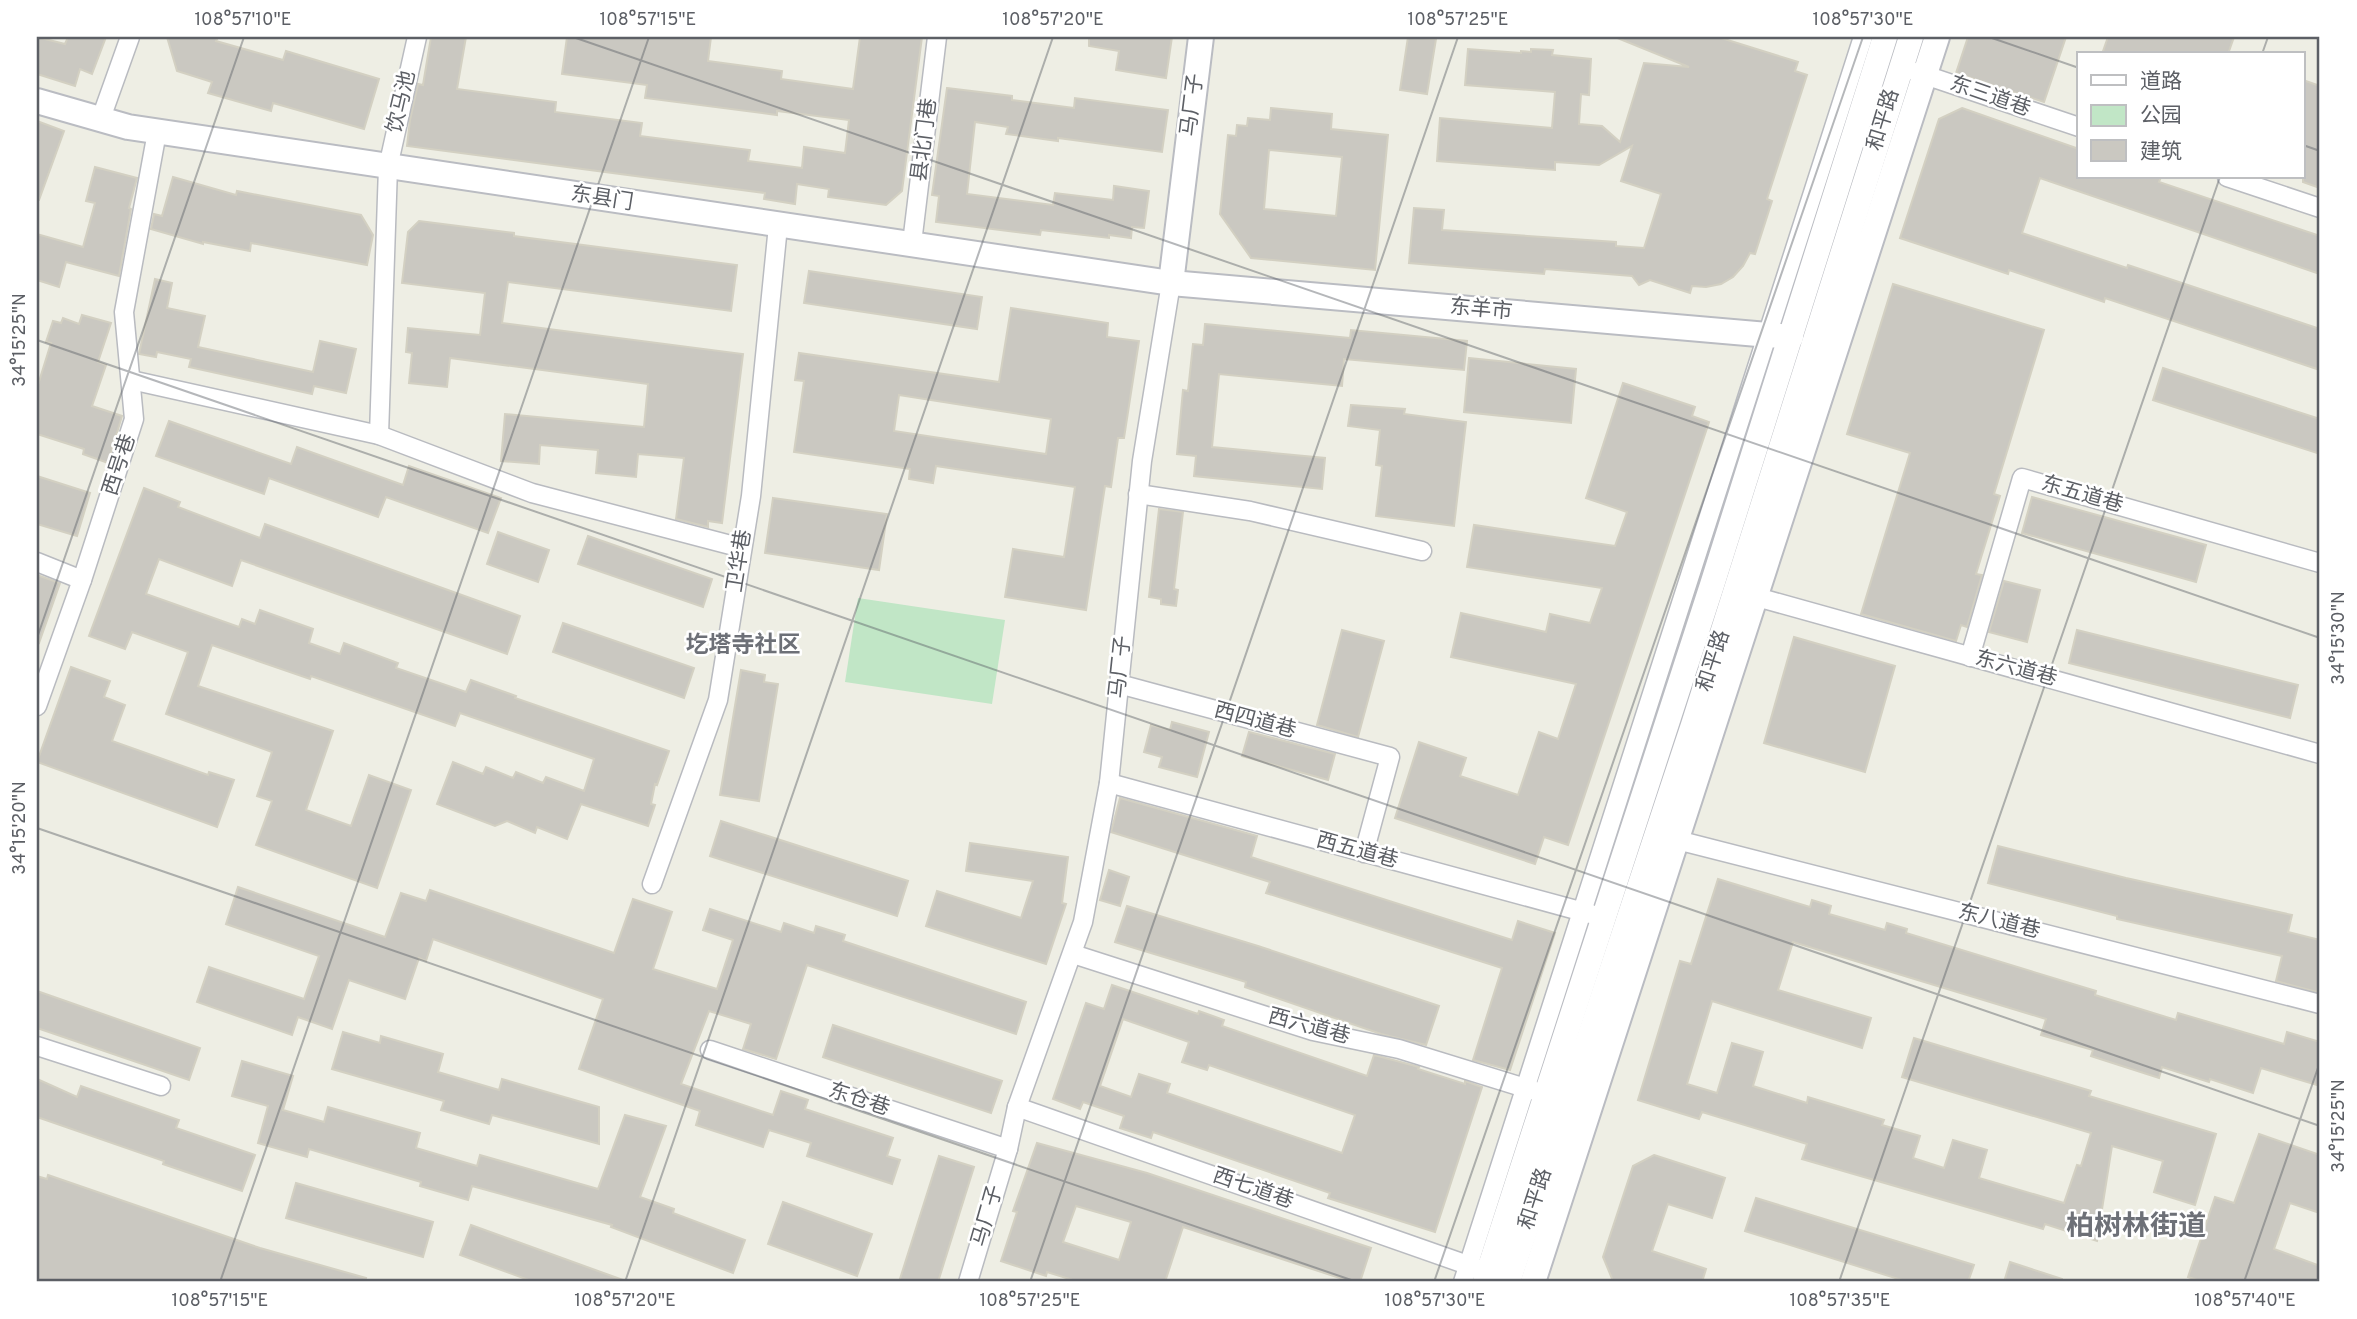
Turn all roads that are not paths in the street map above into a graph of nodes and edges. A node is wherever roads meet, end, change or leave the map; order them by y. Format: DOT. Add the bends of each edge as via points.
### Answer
graph roads {
  1 [pos="130,37"];
  2 [pos="417,37"];
  3 [pos="937,37"];
  4 [pos="1201,37"];
  5 [pos="1863,37"];
  6 [pos="1885,37"];
  7 [pos="1911,37"];
  8 [pos="1937,37"];
  9 [pos="1901,67"];
  10 [pos="1924,75"];
  11 [pos="37,101"];
  12 [pos="100,121"];
  13 [pos="2077,126"];
  14 [pos="157,132"];
  15 [pos="388,167"];
  16 [pos="2230,178"];
  17 [pos="2320,208"];
  18 [pos="778,226"];
  19 [pos="912,243"];
  20 [pos="1171,283"];
  21 [pos="1779,336"];
  22 [pos="131,380"];
  23 [pos="379,435"];
  24 [pos="1138,494"];
  25 [pos="743,548"];
  26 [pos="1422,551"];
  27 [pos="37,562"];
  28 [pos="2320,563"];
  29 [pos="82,580"];
  30 [pos="1712,585"];
  31 [pos="1745,594"];
  32 [pos="1970,657"];
  33 [pos="1119,684"];
  34 [pos="37,706"];
  35 [pos="2320,754"];
  36 [pos="1109,783"];
  37 [pos="1677,840"];
  38 [pos="1364,853"];
  39 [pos="652,884"];
  40 [pos="1593,915"];
  41 [pos="1073,954"];
  42 [pos="2319,1000"];
  43 [pos="37,1046"];
  44 [pos="710,1050"];
  45 [pos="161,1086"];
  46 [pos="1536,1091"];
  47 [pos="1017,1107"];
  48 [pos="1008,1149"];
  49 [pos="1497,1278"];
  50 [pos="968,1282"];
  1 -- 12 [label="street"];
  2 -- 15 [label="street, 饮马池"];
  3 -- 19 [label="street, 县北门巷"];
  4 -- 20 [label="main road, 马厂子"];
  5 -- 21 [label="street"];
  6 -- 21 [label="main road, 和平路"];
  7 -- 9 [label="main road, 和平路"];
  8 -- 10 [label="main road"];
  9 -- 10 [label="street, 东三道巷"];
  9 -- 31 [label="main road, 和平路"];
  10 -- 13 [label="street, 东三道巷"];
  10 -- 31 [label="main road"];
  11 -- 12 [label="main road, 东县门"];
  12 -- 14 [label="main road, 东县门"];
  14 -- 15 [label="main road, 东县门"];
  14 -- 22 [label="street, 西号巷" via="124,312"];
  15 -- 18 [label="main road, 东县门"];
  15 -- 23 [label="street, 饮马池"];
  16 -- 17 [label="street"];
  18 -- 19 [label="main road, 东县门"];
  18 -- 25 [label="street, 卫华巷"];
  19 -- 20 [label="main road, 东县门"];
  20 -- 21 [label="main road, 东羊市"];
  20 -- 24 [label="street, 马厂子"];
  21 -- 30 [label="main road, 和平路"];
  21 -- 40 [label="street"];
  22 -- 23 [label="street"];
  22 -- 29 [label="street, 西号巷" via="134,419"];
  23 -- 25 [label="street" via="533,493"];
  24 -- 26 [label="street" via="1250,511"];
  24 -- 33 [label="street, 马厂子"];
  25 -- 39 [label="street, 卫华巷" via="718,700"];
  27 -- 29 [label="street"];
  28 -- 32 [label="street, 东五道巷" via="2022,478"];
  29 -- 34 [label="street, 西号巷"];
  30 -- 31 [label="street, 东六道巷"];
  30 -- 40 [label="main road, 和平路"];
  31 -- 32 [label="street, 东六道巷"];
  31 -- 37 [label="main road"];
  31 -- 49 [label="main road, 和平路"];
  32 -- 35 [label="street, 东六道巷"];
  33 -- 36 [label="street, 马厂子"];
  33 -- 38 [label="street, 西四道巷" via="1390,757"];
  36 -- 38 [label="street, 西五道巷"];
  36 -- 41 [label="street, 马厂子"];
  37 -- 42 [label="street, 东八道巷"];
  37 -- 49 [label="main road"];
  38 -- 40 [label="street, 西五道巷"];
  40 -- 46 [label="main road, 和平路"];
  41 -- 46 [label="street, 西六道巷" via="1312,1031 1399,1049"];
  41 -- 47 [label="street, 马厂子"];
  43 -- 45 [label="street"];
  44 -- 48 [label="street, 东仓巷"];
  46 -- 49 [label="main road, 和平路"];
  47 -- 48 [label="street, 马厂子"];
  47 -- 49 [label="street, 西七道巷"];
  48 -- 50 [label="street, 马厂子"];
}
